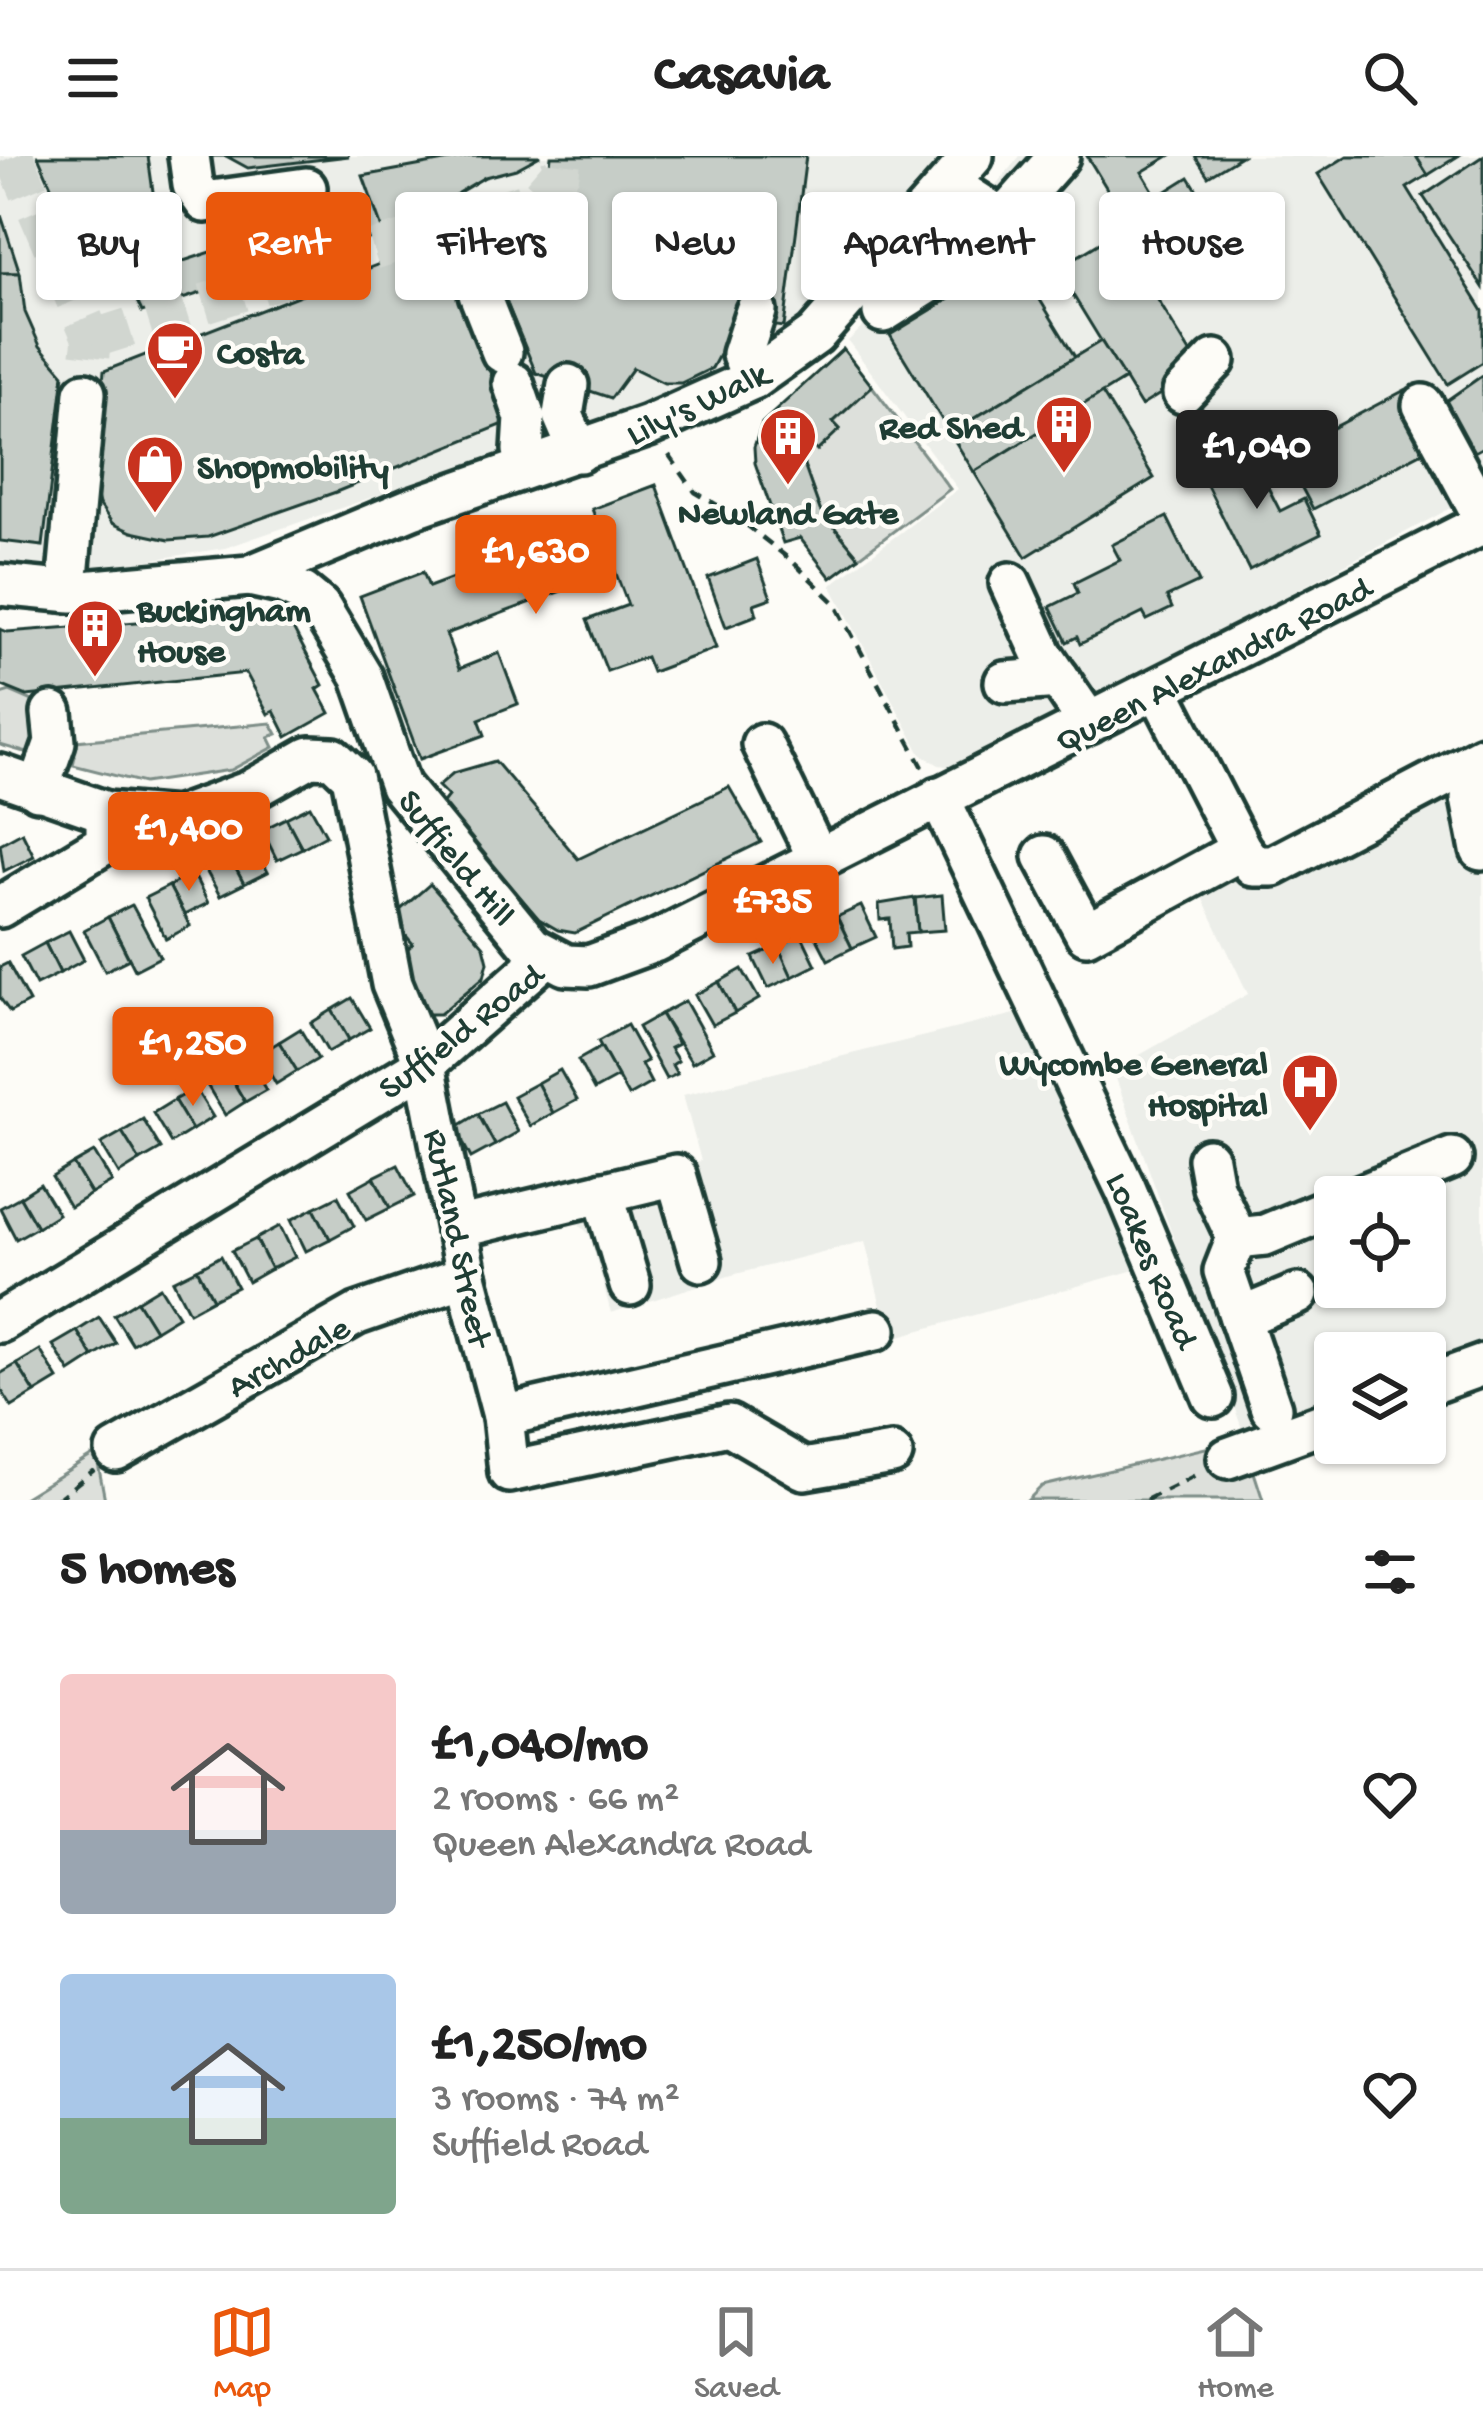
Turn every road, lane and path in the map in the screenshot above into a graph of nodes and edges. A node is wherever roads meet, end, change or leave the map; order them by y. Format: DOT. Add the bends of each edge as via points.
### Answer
graph roads {
  1 [pos="189,156"];
  2 [pos="1059,156"];
  3 [pos="961,170"];
  4 [pos="306,188"];
  5 [pos="1027,192"];
  6 [pos="481,300"];
  7 [pos="902,300"];
  8 [pos="757,311"];
  9 [pos="883,312"];
  10 [pos="1214,360"];
  11 [pos="753,380"];
  12 [pos="568,385"];
  13 [pos="85,393"];
  14 [pos="1183,393"];
  15 [pos="1423,405"];
  16 [pos="648,426"];
  17 [pos="524,450"];
  18 [pos="579,452"];
  19 [pos="412,508"];
  20 [pos="1483,520"];
  21 [pos="70,566"];
  22 [pos="249,582"];
  23 [pos="1010,583"];
  24 [pos="0,584"];
  25 [pos="303,592"];
  26 [pos="0,603"];
  27 [pos="362,677"];
  28 [pos="1059,678"];
  29 [pos="1005,682"];
  30 [pos="1158,689"];
  31 [pos="52,713"];
  32 [pos="1089,723"];
  33 [pos="762,744"];
  34 [pos="1483,756"];
  35 [pos="0,775"];
  36 [pos="38,790"];
  37 [pos="1483,791"];
  38 [pos="939,796"];
  39 [pos="106,812"];
  40 [pos="1235,840"];
  41 [pos="1481,850"];
  42 [pos="1045,856"];
  43 [pos="818,858"];
  44 [pos="0,907"];
  45 [pos="546,957"];
  46 [pos="425,1064"];
  47 [pos="1452,1158"];
  48 [pos="1208,1159"];
  49 [pos="1408,1176"];
  50 [pos="602,1192"];
  51 [pos="1314,1215"];
  52 [pos="457,1228"];
  53 [pos="1237,1238"];
  54 [pos="700,1261"];
  55 [pos="466,1276"];
  56 [pos="630,1285"];
  57 [pos="1298,1294"];
  58 [pos="1240,1318"];
  59 [pos="0,1322"];
  60 [pos="876,1330"];
  61 [pos="1483,1365"];
  62 [pos="1446,1378"];
  63 [pos="1214,1397"];
  64 [pos="1271,1408"];
  65 [pos="503,1416"];
  66 [pos="1314,1427"];
  67 [pos="116,1451"];
  68 [pos="892,1454"];
  69 [pos="1228,1458"];
  70 [pos="56,1500"];
  71 [pos="1146,1500"];
  1 -- 4 [label="street" via="205,202"];
  2 -- 5 [label="street"];
  3 -- 11 [label="street, Lily's Walk" via="815,335"];
  6 -- 17 [label="street" via="525,418"];
  7 -- 9 [label="street"];
  8 -- 11 [label="street" via="742,353"];
  10 -- 14 [label="street"];
  11 -- 16 [label="street, Lily's Walk"];
  12 -- 18 [label="street" via="563,416"];
  13 -- 21 [label="street"];
  15 -- 20 [label="street"];
  16 -- 18 [label="street, Lily's Walk"];
  16 -- 38 [label="path" via="694,492 794,562 835,603"];
  18 -- 19 [label="street, Lily's Walk"];
  19 -- 22 [label="street, Lily's Walk"];
  19 -- 25 [label="street, Lily's Walk" via="313,566"];
  20 -- 30 [label="street, Queen Alexandra Road"];
  22 -- 24 [label="street, Lily's Walk" via="71,592"];
  22 -- 25 [label="street"];
  22 -- 26 [label="street, Lily's Walk" via="71,606"];
  22 -- 27 [label="street, Suffield Hill" via="291,596"];
  23 -- 28 [label="street"];
  25 -- 27 [label="street, Suffield Hill"];
  27 -- 45 [label="street, Suffield Hill" via="400,786"];
  28 -- 29 [label="street"];
  28 -- 32 [label="street"];
  30 -- 32 [label="street, Queen Alexandra Road"];
  30 -- 40 [label="street"];
  31 -- 36 [label="street" via="55,742"];
  32 -- 38 [label="street, Queen Alexandra Road"];
  33 -- 43 [label="street"];
  34 -- 40 [label="street" via="1273,866 1254,866"];
  35 -- 36 [label="street, Rutland Street"];
  36 -- 39 [label="street, Rutland Street"];
  37 -- 41 [label="street" via="1471,798"];
  38 -- 43 [label="street, Suffield Road"];
  38 -- 63 [label="street, Loakes Road" via="1126,1190"];
  39 -- 44 [label="street" via="106,842"];
  39 -- 46 [label="street, Rutland Street" via="176,818 310,758 332,758 352,776 392,984"];
  40 -- 42 [label="street" via="1085,934"];
  43 -- 45 [label="street, Suffield Road" via="608,961 566,965"];
  45 -- 46 [label="street, Suffield Road"];
  46 -- 52 [label="street, Rutland Street"];
  46 -- 59 [label="street, Suffield Road"];
  47 -- 49 [label="street"];
  48 -- 53 [label="street"];
  50 -- 52 [label="street"];
  50 -- 54 [label="street" via="676,1174"];
  50 -- 56 [label="street"];
  51 -- 53 [label="street"];
  52 -- 55 [label="street, Rutland Street"];
  53 -- 58 [label="street" via="1224,1271"];
  55 -- 65 [label="street, Rutland Street"];
  55 -- 67 [label="street, Archdale" via="357,1314"];
  57 -- 58 [label="street"];
  58 -- 64 [label="street"];
  60 -- 65 [label="street"];
  61 -- 62 [label="street"];
  65 -- 68 [label="street, Rutland Street" via="509,1472 729,1426 803,1469"];
  66 -- 69 [label="street"];
  67 -- 70 [label="path"];
  69 -- 71 [label="path"];
}
